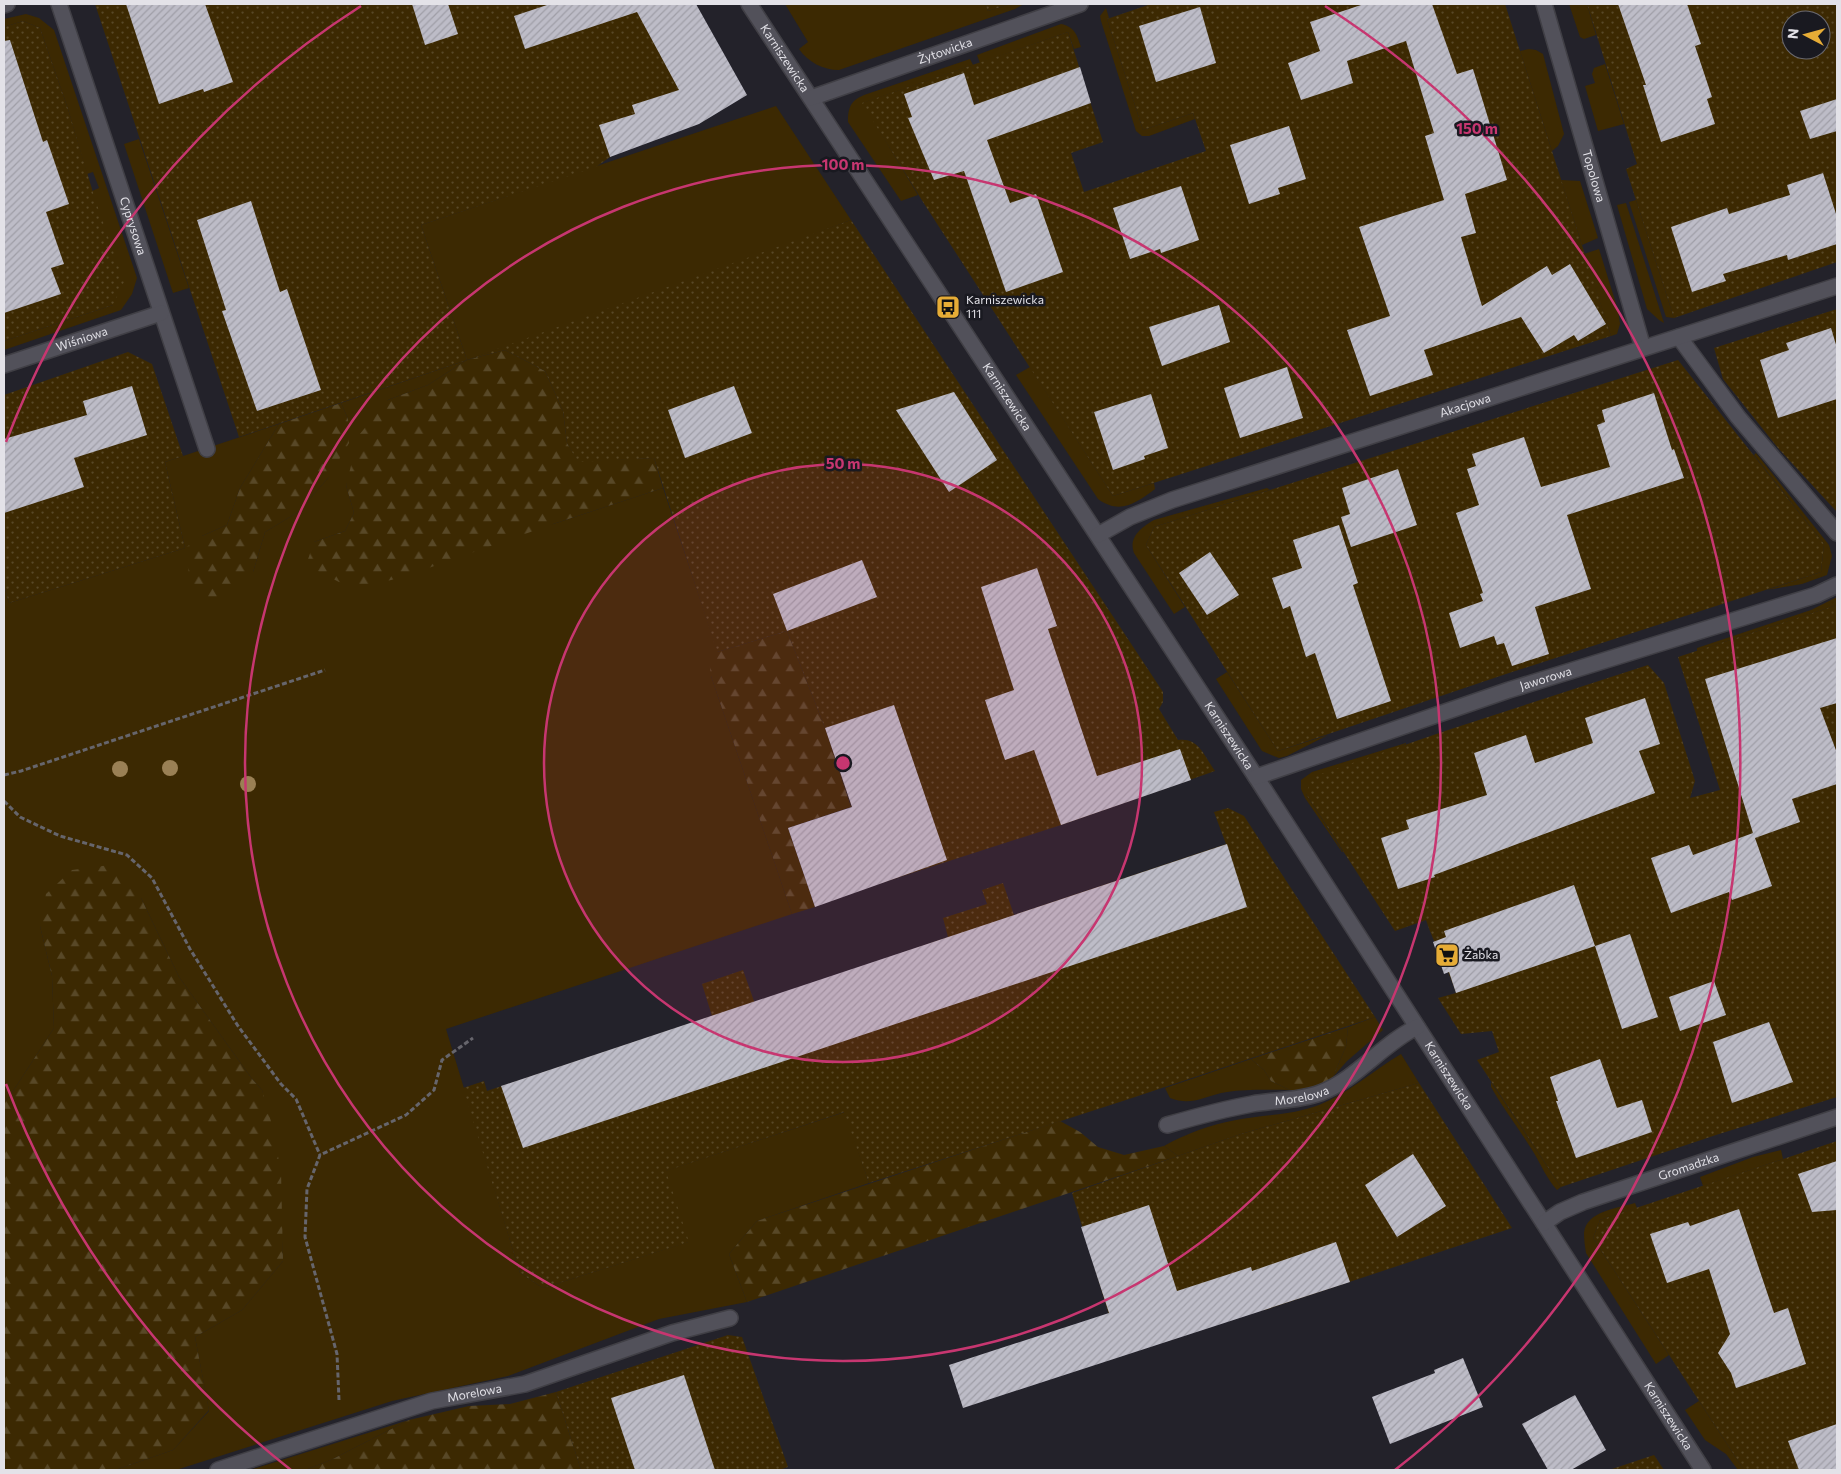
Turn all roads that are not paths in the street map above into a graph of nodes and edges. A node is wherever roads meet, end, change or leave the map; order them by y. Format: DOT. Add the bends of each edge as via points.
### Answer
graph roads {
  1 [pos="59,4"];
  2 [pos="749,4"];
  3 [pos="1080,4"];
  4 [pos="1544,4"];
  5 [pos="811,98"];
  6 [pos="1837,286"];
  7 [pos="161,312"];
  8 [pos="1679,337"];
  9 [pos="1643,348"];
  10 [pos="4,365"];
  11 [pos="207,449"];
  12 [pos="1837,533"];
  13 [pos="1098,535"];
  14 [pos="1837,585"];
  15 [pos="1256,777"];
  16 [pos="1417,1027"];
  17 [pos="1837,1117"];
  18 [pos="1167,1125"];
  19 [pos="1544,1223"];
  20 [pos="730,1318"];
  21 [pos="218,1470"];
  22 [pos="1702,1470"];
  1 -- 7 [label="street, Cyprysowa"];
  2 -- 5 [label="street, Karniszewicka"];
  3 -- 5 [label="street, Żytowicka"];
  4 -- 9 [label="street, Topolowa"];
  5 -- 13 [label="street, Karniszewicka"];
  6 -- 8 [label="street, Akacjowa"];
  7 -- 10 [label="street, Wiśniowa"];
  7 -- 11 [label="street, Cyprysowa"];
  8 -- 9 [label="street, Akacjowa"];
  8 -- 12 [label="street" via="1738,417"];
  9 -- 13 [label="street, Akacjowa" via="1172,500 1130,517"];
  13 -- 15 [label="street, Karniszewicka"];
  14 -- 15 [label="street, Jaworowa"];
  15 -- 16 [label="street, Karniszewicka"];
  16 -- 18 [label="street, Morelowa" via="1397,1038 1343,1081 1319,1093 1253,1104"];
  16 -- 19 [label="street, Karniszewicka"];
  17 -- 19 [label="street, Gromadzka" via="1583,1202"];
  19 -- 22 [label="street, Karniszewicka"];
  20 -- 21 [label="street, Morelowa" via="672,1333 524,1384 432,1401"];
}
